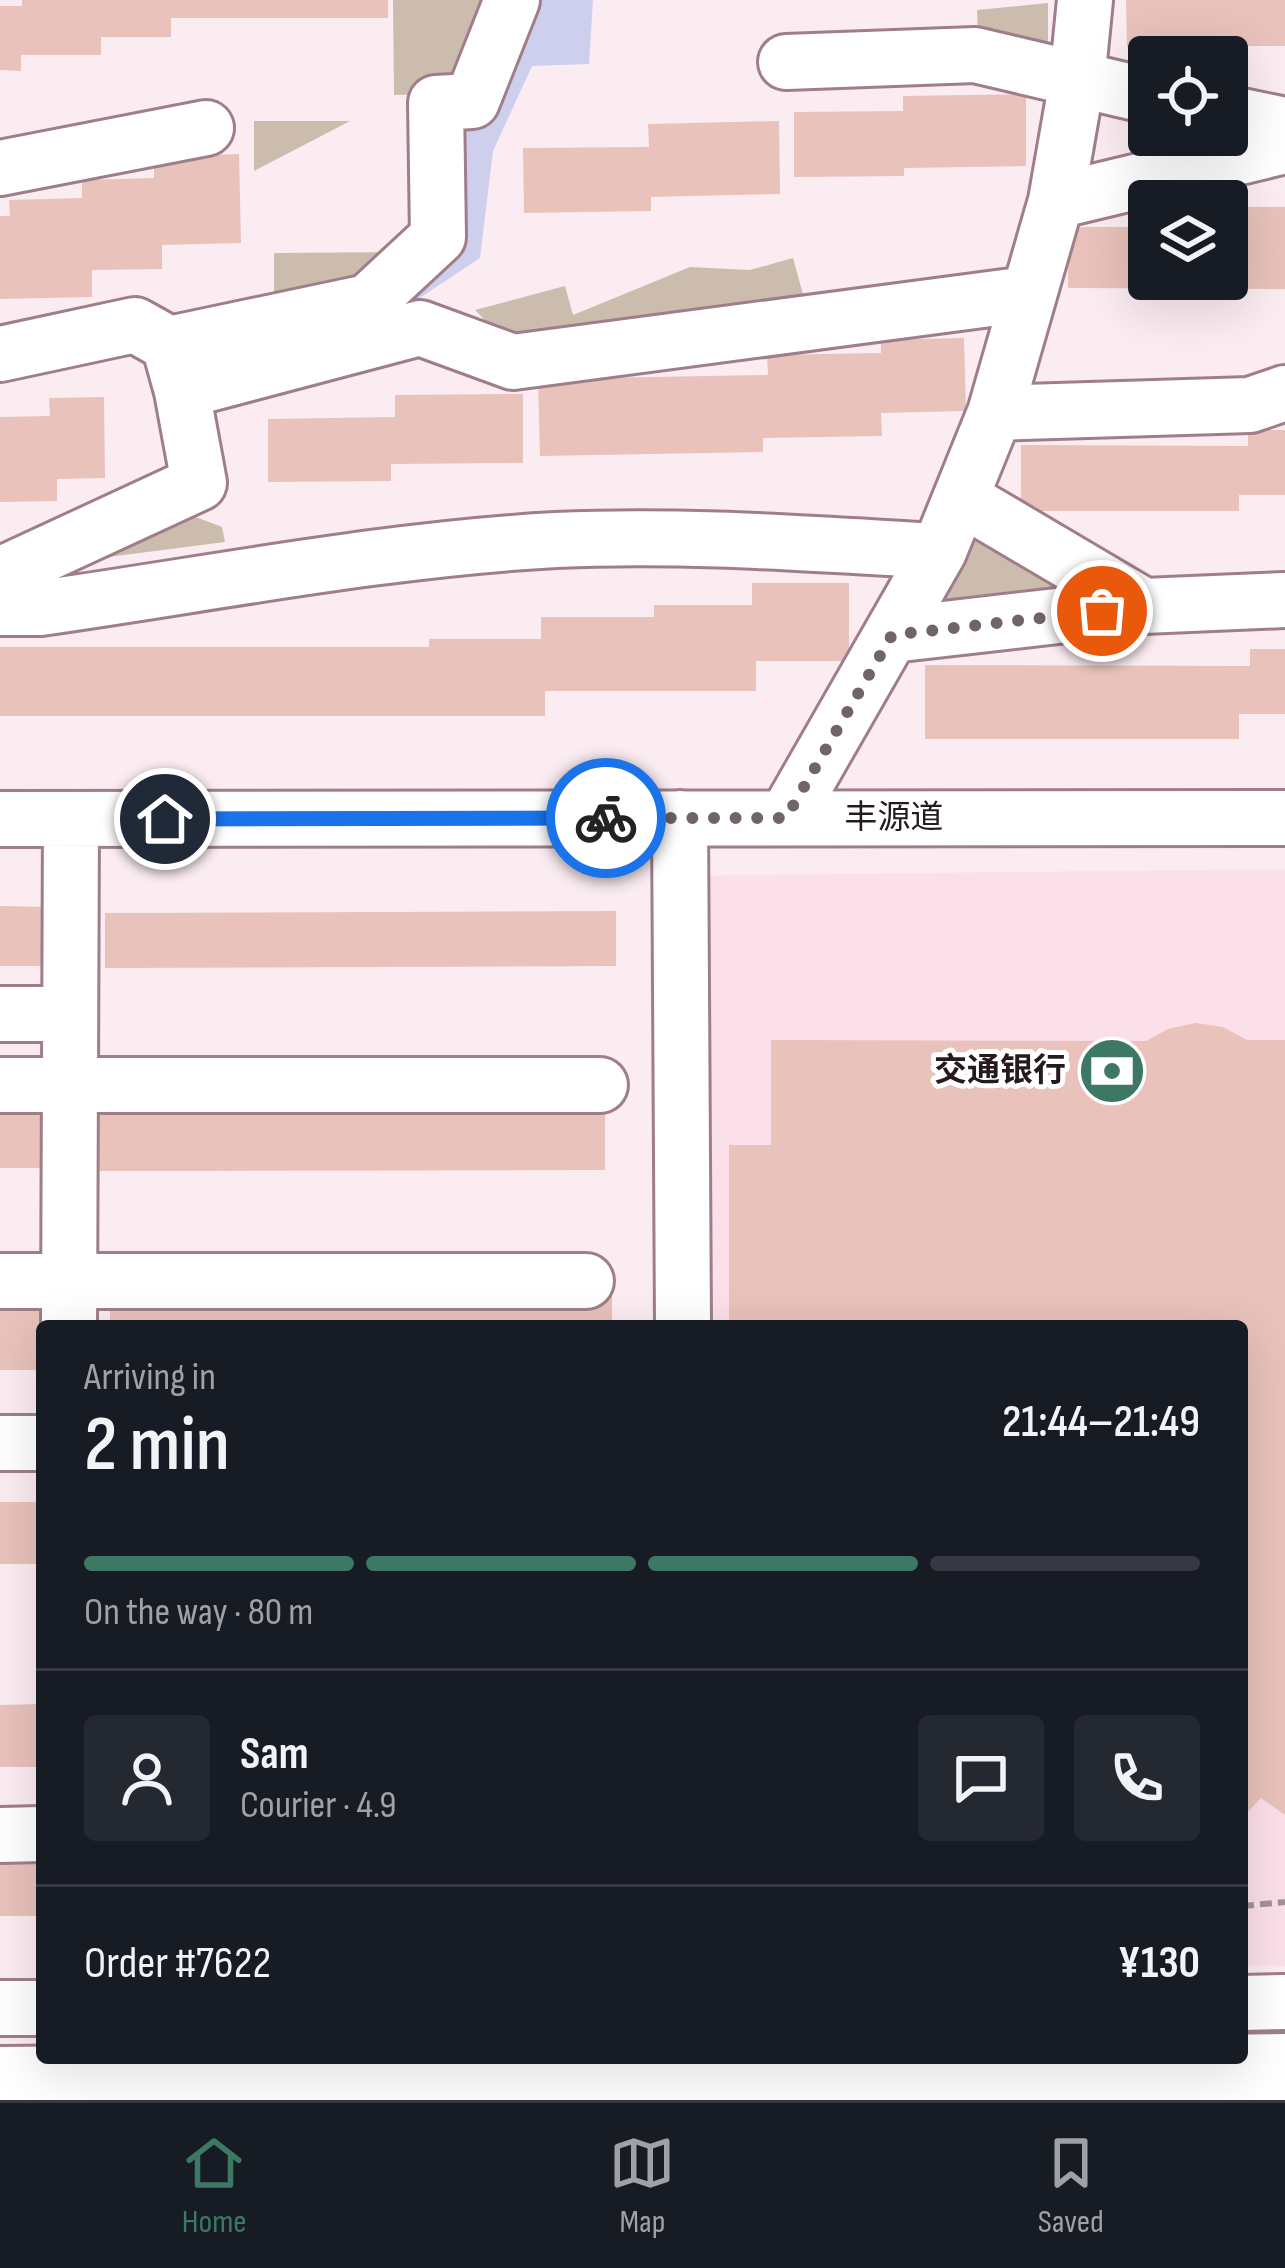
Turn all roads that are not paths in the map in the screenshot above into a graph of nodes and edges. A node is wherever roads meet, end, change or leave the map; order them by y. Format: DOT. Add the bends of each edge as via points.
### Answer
graph roads {
  1 [pos="512,0"];
  2 [pos="1085,0"];
  3 [pos="786,62"];
  4 [pos="1077,81"];
  5 [pos="1128,92"];
  6 [pos="1248,117"];
  7 [pos="1285,125"];
  8 [pos="206,128"];
  9 [pos="1285,146"];
  10 [pos="0,168"];
  11 [pos="1056,202"];
  12 [pos="1028,294"];
  13 [pos="0,354"];
  14 [pos="176,367"];
  15 [pos="1285,392"];
  16 [pos="995,413"];
  17 [pos="961,498"];
  18 [pos="939,551"];
  19 [pos="0,575"];
  20 [pos="1285,600"];
  21 [pos="1144,606"];
  22 [pos="0,608"];
  23 [pos="892,635"];
  24 [pos="680,818"];
  25 [pos="786,818"];
  26 [pos="1285,818"];
  27 [pos="0,819"];
  28 [pos="71,819"];
  29 [pos="0,1013"];
  30 [pos="70,1014"];
  31 [pos="0,1085"];
  32 [pos="69,1085"];
  33 [pos="600,1085"];
  34 [pos="0,1281"];
  35 [pos="586,1281"];
  36 [pos="68,1304"];
  37 [pos="682,1320"];
  38 [pos="0,1443"];
  39 [pos="36,1443"];
  40 [pos="0,1834"];
  41 [pos="36,1834"];
  42 [pos="1285,2002"];
  43 [pos="1248,2003"];
  44 [pos="0,2008"];
  45 [pos="36,2008"];
  46 [pos="1285,2067"];
  47 [pos="0,2080"];
  1 -- 14 [label="street" via="472,101 436,103 438,237 368,302"];
  2 -- 4 [label="street"];
  3 -- 4 [label="street" via="975,55"];
  4 -- 5 [label="street"];
  4 -- 11 [label="street"];
  6 -- 7 [label="street"];
  8 -- 10 [label="street"];
  9 -- 11 [label="street"];
  11 -- 12 [label="street"];
  12 -- 14 [label="street" via="513,362 420,328"];
  12 -- 16 [label="street"];
  13 -- 14 [label="street" via="135,325"];
  14 -- 19 [label="street" via="199,483"];
  15 -- 16 [label="street" via="1250,405"];
  16 -- 17 [label="street"];
  17 -- 18 [label="street"];
  17 -- 21 [label="street"];
  18 -- 22 [label="street" via="699,538 557,540"];
  18 -- 23 [label="street"];
  20 -- 21 [label="street"];
  21 -- 23 [label="street"];
  23 -- 25 [label="street"];
  24 -- 25 [label="street, 丰源道"];
  24 -- 28 [label="street, 丰源道"];
  24 -- 37 [label="street"];
  25 -- 26 [label="street, 丰源道"];
  27 -- 28 [label="street, 丰源道"];
  28 -- 30 [label="street"];
  29 -- 30 [label="street"];
  30 -- 32 [label="street"];
  31 -- 32 [label="street"];
  32 -- 33 [label="street"];
  32 -- 36 [label="street"];
  34 -- 36 [label="street"];
  35 -- 36 [label="street"];
  38 -- 39 [label="street"];
  40 -- 41 [label="street"];
  42 -- 43 [label="street"];
  44 -- 45 [label="street"];
  46 -- 47 [label="main road"];
}
